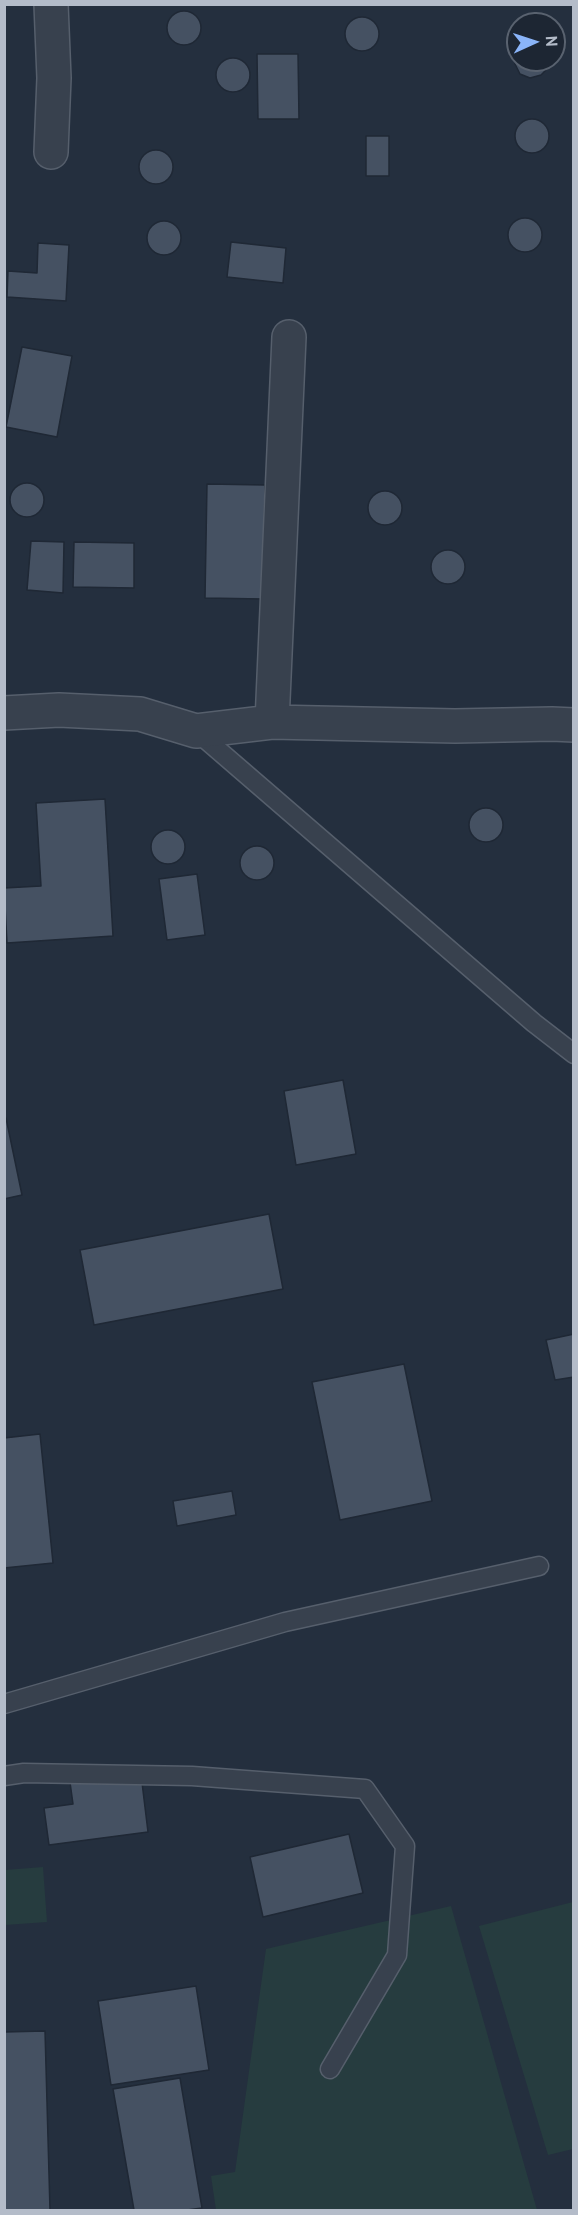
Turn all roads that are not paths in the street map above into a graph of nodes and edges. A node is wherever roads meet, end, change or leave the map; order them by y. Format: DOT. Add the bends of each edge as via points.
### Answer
graph roads {
  1 [pos="51,4"];
  2 [pos="51,152"];
  3 [pos="289,337"];
  4 [pos="4,712"];
  5 [pos="272,722"];
  6 [pos="573,725"];
  7 [pos="196,731"];
  8 [pos="573,1054"];
  9 [pos="539,1566"];
  10 [pos="4,1704"];
  11 [pos="4,1776"];
  12 [pos="330,2069"];
  1 -- 2 [label="street"];
  3 -- 5 [label="street"];
  4 -- 7 [label="street" via="140,714"];
  5 -- 6 [label="street"];
  5 -- 7 [label="street"];
  7 -- 8 [label="lane"];
  9 -- 10 [label="lane" via="285,1622"];
  11 -- 12 [label="lane" via="192,1776 365,1789 405,1846 397,1955"];
}
